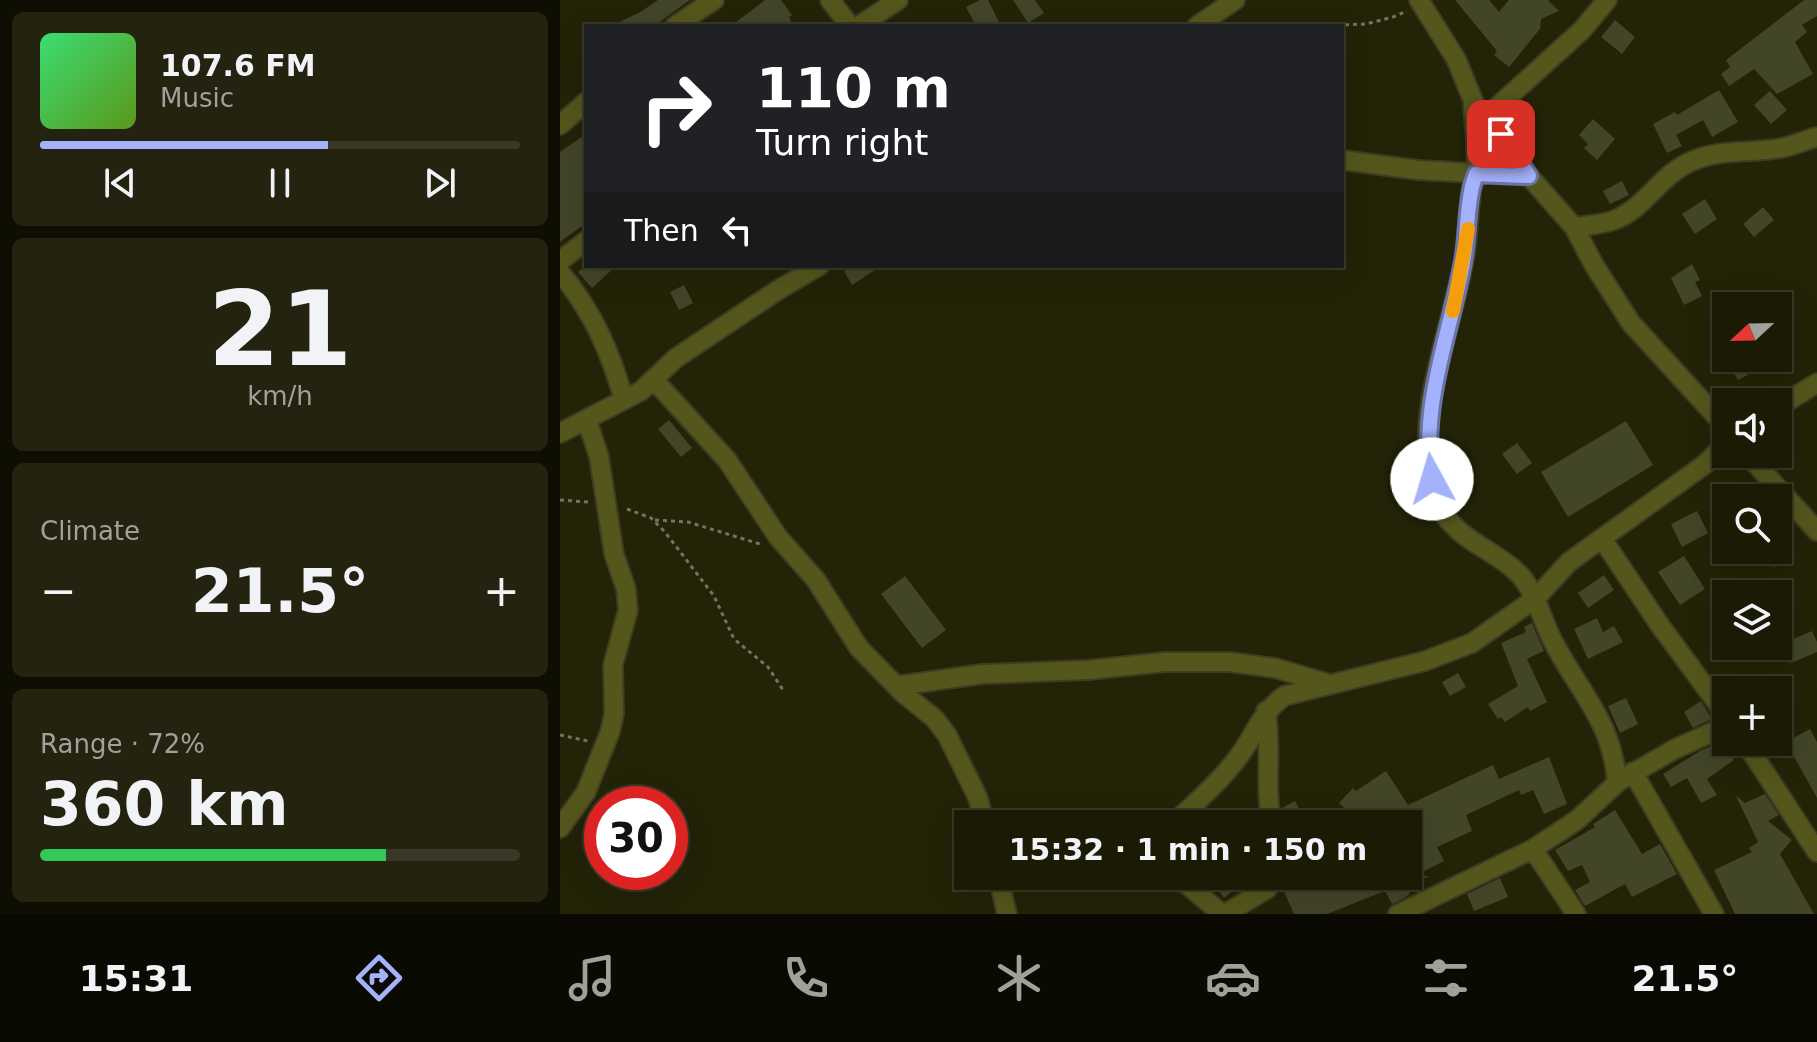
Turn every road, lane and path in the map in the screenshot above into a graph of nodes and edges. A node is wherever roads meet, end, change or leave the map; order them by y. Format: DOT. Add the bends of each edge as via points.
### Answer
graph roads {
  1 [pos="714,0"];
  2 [pos="830,0"];
  3 [pos="898,0"];
  4 [pos="1235,0"];
  5 [pos="1607,0"];
  6 [pos="1421,1"];
  7 [pos="678,24"];
  8 [pos="848,24"];
  9 [pos="862,24"];
  10 [pos="1200,24"];
  11 [pos="1344,25"];
  12 [pos="1473,103"];
  13 [pos="584,104"];
  14 [pos="1486,117"];
  15 [pos="560,125"];
  16 [pos="1817,137"];
  17 [pos="1344,160"];
  18 [pos="1476,174"];
  19 [pos="1529,176"];
  20 [pos="1574,227"];
  21 [pos="584,243"];
  22 [pos="560,261"];
  23 [pos="816,268"];
  24 [pos="560,272"];
  25 [pos="655,381"];
  26 [pos="1817,383"];
  27 [pos="1792,398"];
  28 [pos="624,400"];
  29 [pos="1712,412"];
  30 [pos="587,420"];
  31 [pos="560,433"];
  32 [pos="1712,457"];
  33 [pos="1760,468"];
  34 [pos="560,500"];
  35 [pos="607,503"];
  36 [pos="653,520"];
  37 [pos="1817,531"];
  38 [pos="1603,540"];
  39 [pos="761,544"];
  40 [pos="1536,598"];
  41 [pos="1326,683"];
  42 [pos="896,686"];
  43 [pos="783,690"];
  44 [pos="1712,696"];
  45 [pos="1266,711"];
  46 [pos="1712,733"];
  47 [pos="560,735"];
  48 [pos="607,741"];
  49 [pos="1754,756"];
  50 [pos="1625,777"];
  51 [pos="980,810"];
  52 [pos="1188,810"];
  53 [pos="1269,810"];
  54 [pos="560,828"];
  55 [pos="1533,849"];
  56 [pos="1817,852"];
  57 [pos="1001,890"];
  58 [pos="1194,890"];
  59 [pos="1265,890"];
  60 [pos="1007,914"];
  61 [pos="1223,914"];
  62 [pos="1398,914"];
  63 [pos="1576,914"];
  64 [pos="1714,914"];
  1 -- 7 [label="street"];
  2 -- 8 [label="street"];
  3 -- 9 [label="street"];
  4 -- 10 [label="street"];
  5 -- 14 [label="street" via="1582,30"];
  6 -- 11 [label="path" via="1393,17"];
  6 -- 12 [label="street" via="1456,59"];
  12 -- 14 [label="street"];
  12 -- 18 [label="street"];
  13 -- 15 [label="street"];
  14 -- 19 [label="street"];
  16 -- 20 [label="street" via="1781,148 1711,153 1666,176 1617,219"];
  17 -- 18 [label="street"];
  18 -- 19 [label="street"];
  18 -- 40 [label="street" via="1464,260 1429,408 1428,453 1432,479 1450,522 1505,561"];
  19 -- 20 [label="street"];
  20 -- 29 [label="street" via="1631,323"];
  21 -- 22 [label="street"];
  23 -- 25 [label="street" via="676,358"];
  24 -- 28 [label="street" via="604,342"];
  25 -- 28 [label="street"];
  25 -- 42 [label="street" via="727,460 859,648"];
  26 -- 27 [label="street"];
  28 -- 30 [label="street"];
  30 -- 31 [label="street"];
  30 -- 35 [label="street"];
  32 -- 38 [label="street"];
  33 -- 37 [label="street"];
  34 -- 35 [label="path"];
  35 -- 36 [label="path"];
  35 -- 48 [label="street" via="628,603 613,665 614,714"];
  36 -- 39 [label="path" via="688,522"];
  36 -- 43 [label="path" via="703,580 734,639 768,667"];
  38 -- 40 [label="street" via="1569,562"];
  38 -- 44 [label="street"];
  40 -- 41 [label="street" via="1453,652"];
  40 -- 50 [label="street" via="1556,648 1590,699"];
  41 -- 42 [label="street" via="1229,662 1165,662 982,674"];
  41 -- 45 [label="street" via="1284,696"];
  42 -- 51 [label="street" via="947,735"];
  45 -- 52 [label="street" via="1240,755"];
  45 -- 53 [label="street"];
  46 -- 50 [label="street"];
  47 -- 48 [label="path"];
  48 -- 54 [label="street" via="586,792"];
  49 -- 56 [label="street"];
  50 -- 55 [label="street" via="1577,820"];
  50 -- 64 [label="street"];
  55 -- 62 [label="street"];
  55 -- 63 [label="street"];
  57 -- 60 [label="street"];
  58 -- 61 [label="street"];
  59 -- 61 [label="street"];
}
